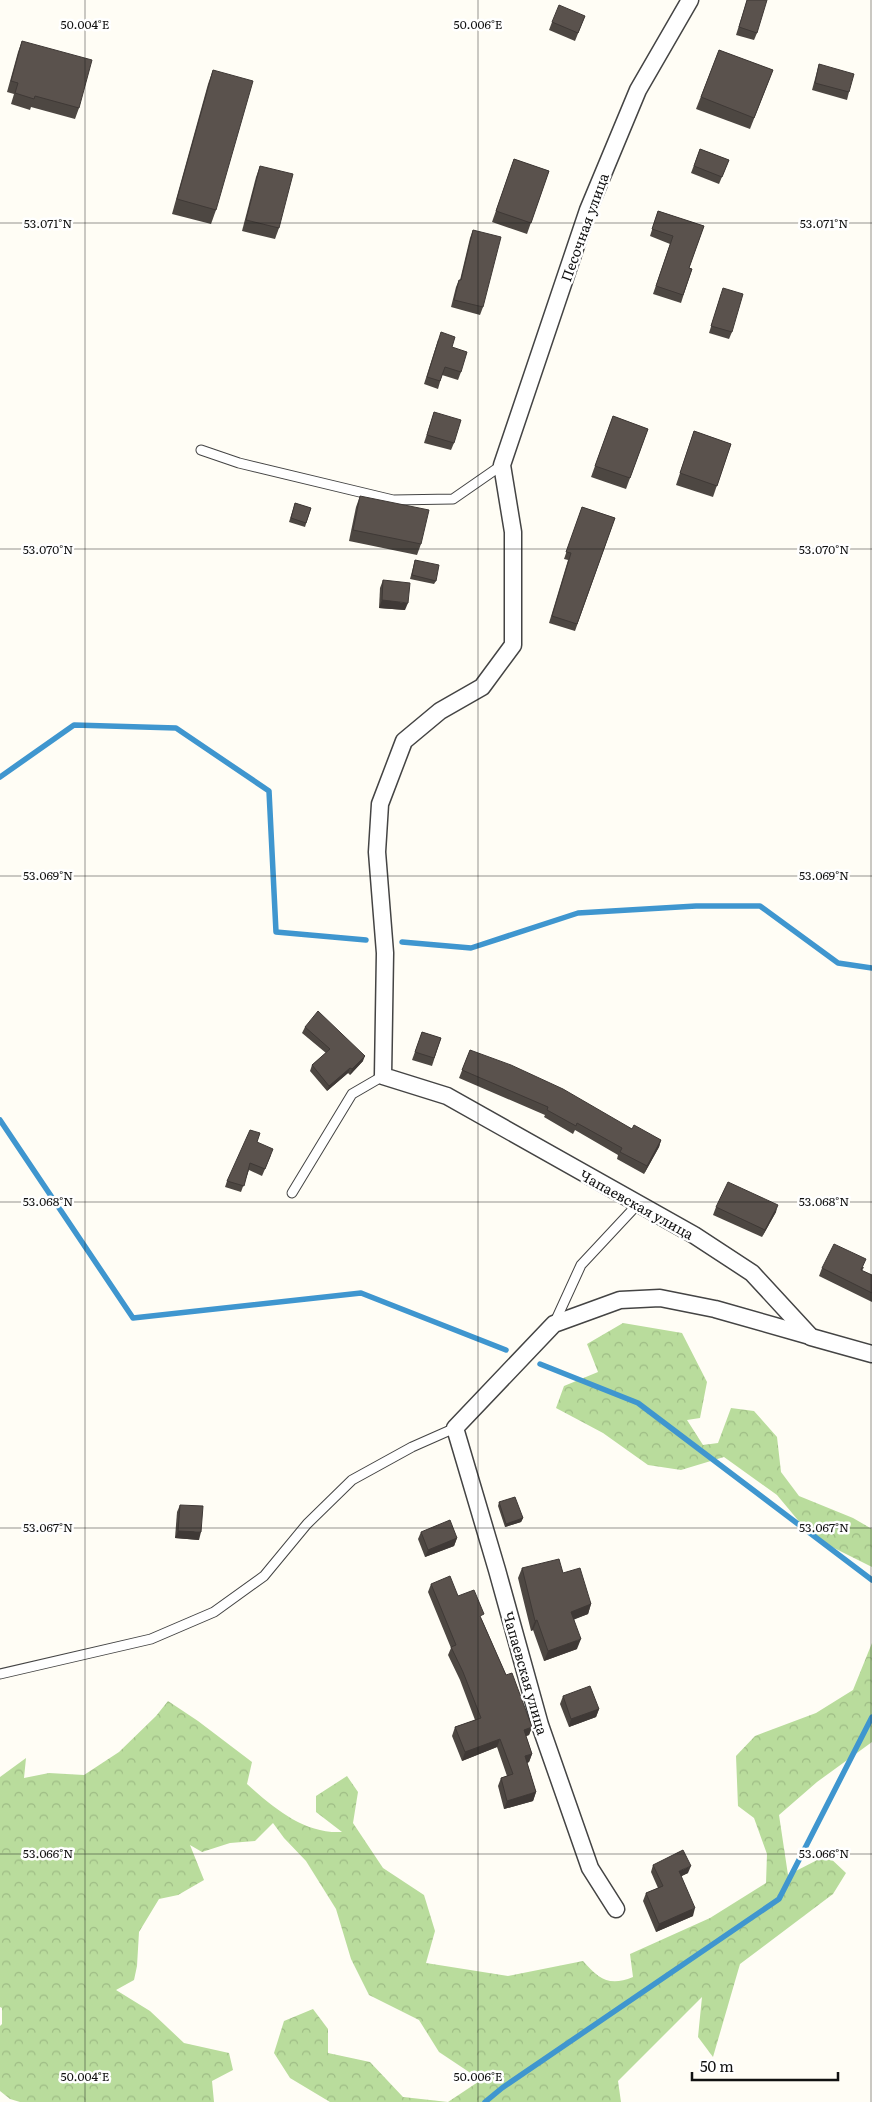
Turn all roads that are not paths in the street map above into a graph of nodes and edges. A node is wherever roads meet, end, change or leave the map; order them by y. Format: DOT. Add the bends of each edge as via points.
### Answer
graph roads {
  1 [pos="690,0"];
  2 [pos="200,450"];
  3 [pos="502,465"];
  4 [pos="383,1076"];
  5 [pos="292,1193"];
  6 [pos="637,1205"];
  7 [pos="554,1324"];
  8 [pos="811,1337"];
  9 [pos="872,1354"];
  10 [pos="455,1428"];
  11 [pos="0,1674"];
  12 [pos="616,1909"];
  1 -- 3 [label="street, Песочная улица" via="638,90 588,210"];
  2 -- 3 [label="lane" via="239,463 393,500 453,499"];
  3 -- 4 [label="street" via="513,532 513,645 482,687 440,711 404,741 380,804 378,852 385,953"];
  4 -- 5 [label="lane" via="352,1094"];
  4 -- 6 [label="street, Чапаевская улица" via="447,1096"];
  6 -- 7 [label="lane" via="581,1265"];
  6 -- 8 [label="street, Чапаевская улица" via="694,1235 752,1273"];
  7 -- 8 [label="street" via="620,1300 660,1298 715,1309"];
  7 -- 10 [label="street"];
  8 -- 9 [label="street"];
  10 -- 11 [label="lane" via="352,1480 307,1524 264,1576 214,1612 151,1639"];
  10 -- 12 [label="street, Чапаевская улица" via="540,1725 590,1868"];
}
